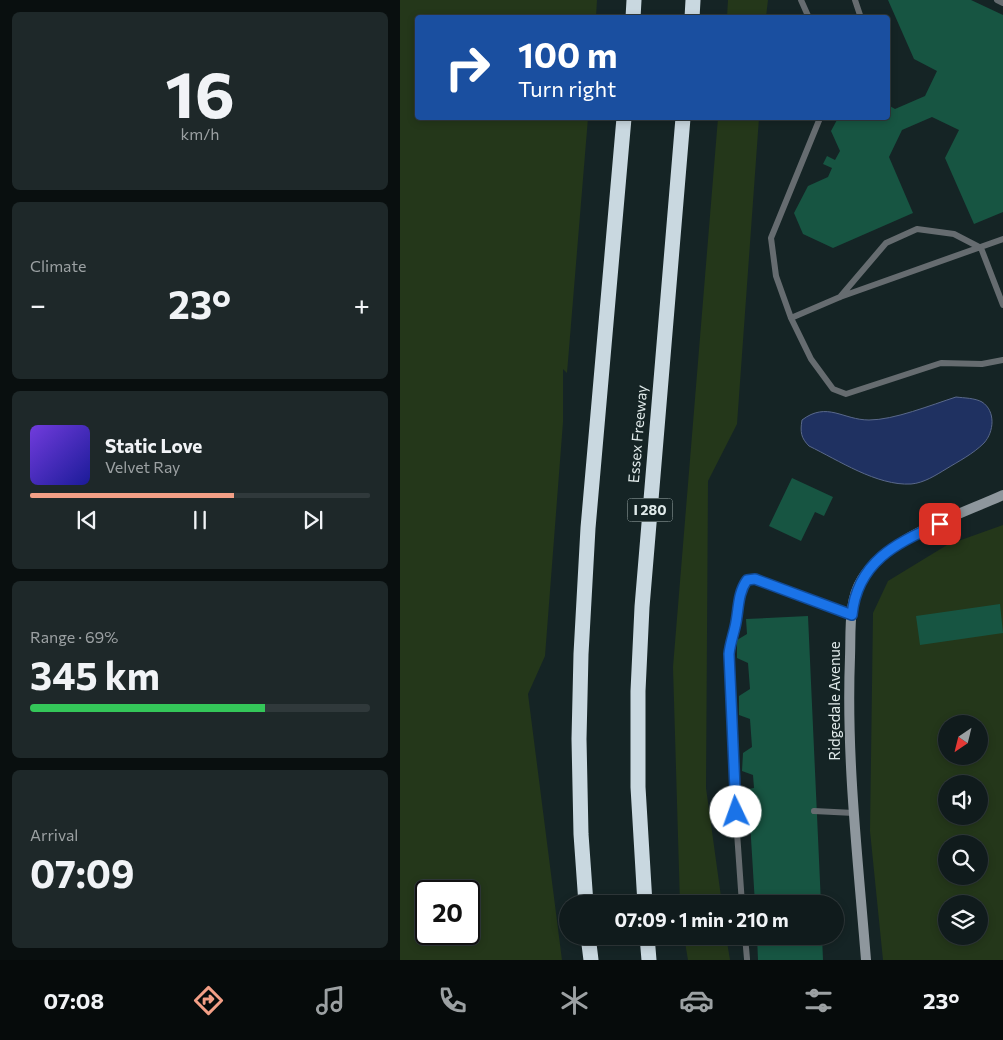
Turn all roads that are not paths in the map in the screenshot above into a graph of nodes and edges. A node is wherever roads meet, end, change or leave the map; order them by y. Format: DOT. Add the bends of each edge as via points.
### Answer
graph roads {
  1 [pos="634,0"];
  2 [pos="694,0"];
  3 [pos="801,0"];
  4 [pos="855,0"];
  5 [pos="997,0"];
  6 [pos="1003,3"];
  7 [pos="632,15"];
  8 [pos="692,15"];
  9 [pos="808,15"];
  10 [pos="860,15"];
  11 [pos="624,120"];
  12 [pos="683,120"];
  13 [pos="819,120"];
  14 [pos="1003,239"];
  15 [pos="981,248"];
  16 [pos="840,297"];
  17 [pos="1003,305"];
  18 [pos="791,318"];
  19 [pos="1003,361"];
  20 [pos="1003,495"];
  21 [pos="852,615"];
  22 [pos="814,811"];
  23 [pos="736,812"];
  24 [pos="751,812"];
  25 [pos="854,813"];
  26 [pos="585,895"];
  27 [pos="644,895"];
  28 [pos="741,895"];
  29 [pos="589,945"];
  30 [pos="648,945"];
  31 [pos="746,945"];
  32 [pos="747,959"];
  33 [pos="591,960"];
  34 [pos="650,960"];
  35 [pos="866,960"];
  1 -- 7 [label="highway"];
  2 -- 8 [label="highway"];
  3 -- 9 [label="lane"];
  4 -- 10 [label="lane"];
  5 -- 6 [label="lane"];
  11 -- 26 [label="highway" via="588,528 581,654 581,834"];
  12 -- 27 [label="highway, Essex Freeway / I 280" via="642,607 638,787"];
  13 -- 18 [label="lane" via="771,238 776,276"];
  14 -- 15 [label="lane"];
  15 -- 16 [label="lane"];
  15 -- 16 [label="lane" via="954,234 917,229 886,243"];
  15 -- 17 [label="lane"];
  16 -- 18 [label="lane"];
  18 -- 19 [label="lane" via="811,359 833,389 846,394 941,363"];
  20 -- 21 [label="main road, Ridgedale Avenue" via="907,538 882,556 861,579"];
  21 -- 23 [label="lane" via="755,579 747,580 743,586 729,654"];
  21 -- 25 [label="main road, Ridgedale Avenue" via="848,694"];
  22 -- 25 [label="lane"];
  23 -- 24 [label="lane"];
  23 -- 28 [label="lane"];
  25 -- 35 [label="main road, Ridgedale Avenue"];
  29 -- 33 [label="highway"];
  30 -- 34 [label="highway"];
  31 -- 32 [label="lane"];
}
